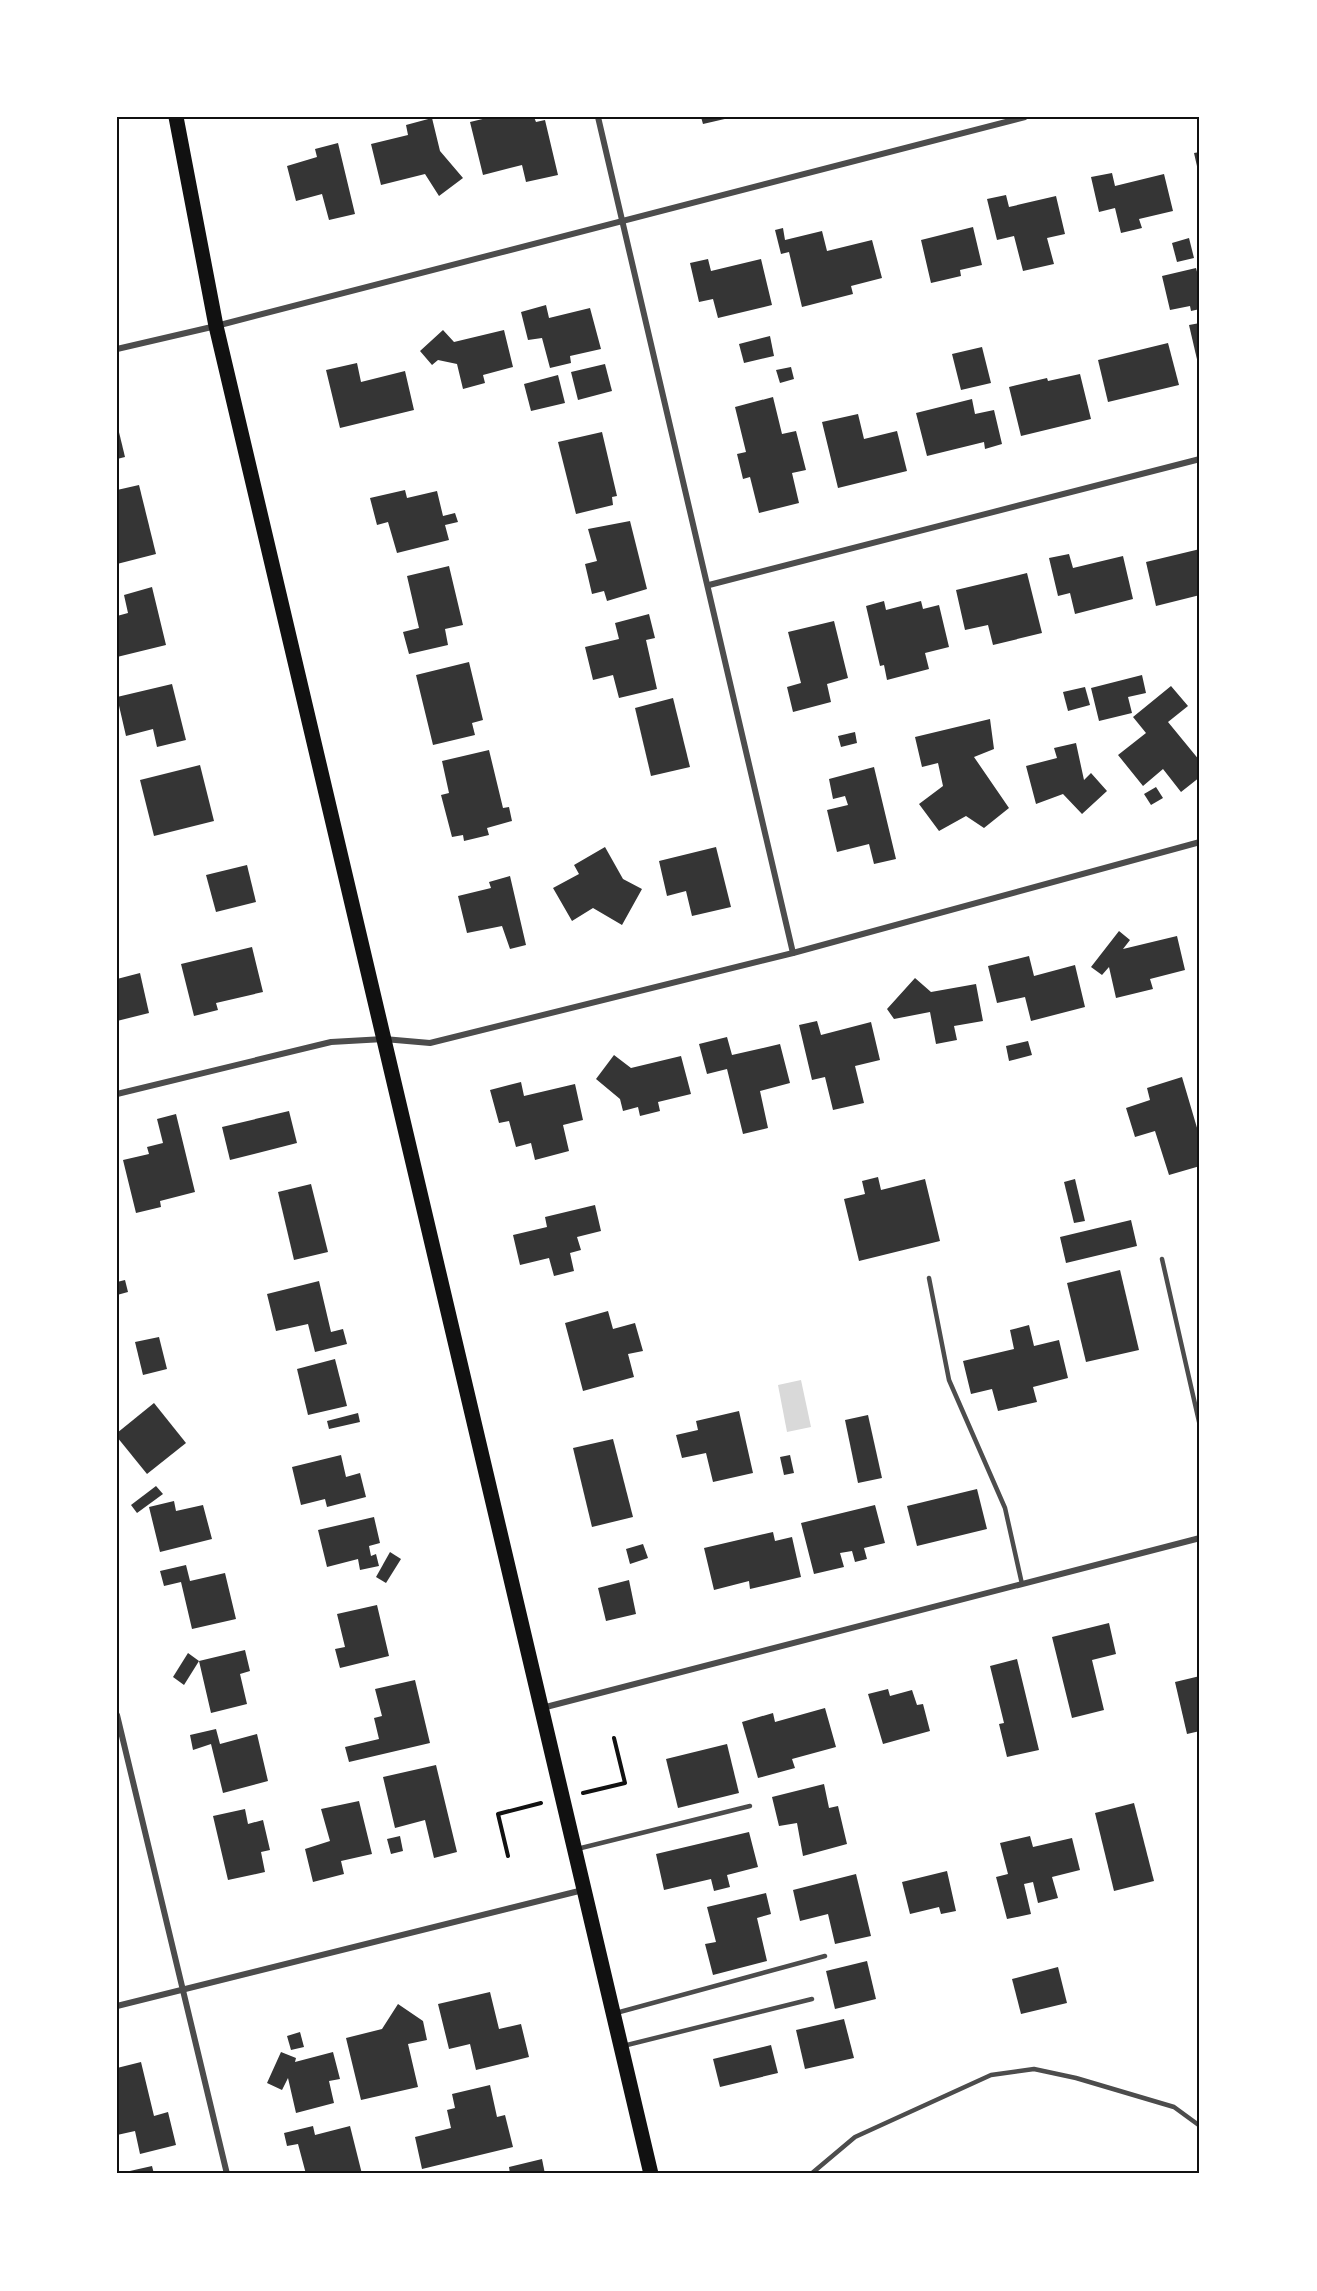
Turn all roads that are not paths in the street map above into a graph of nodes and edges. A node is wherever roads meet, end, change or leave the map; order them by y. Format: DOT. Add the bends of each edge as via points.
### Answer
graph roads {
  1 [pos="176,117"];
  2 [pos="598,117"];
  3 [pos="1024,117"];
  4 [pos="623,220"];
  5 [pos="216,327"];
  6 [pos="117,349"];
  7 [pos="1200,459"];
  8 [pos="709,585"];
  9 [pos="1200,842"];
  10 [pos="793,953"];
  11 [pos="384,1039"];
  12 [pos="117,1094"];
  13 [pos="1162,1259"];
  14 [pos="929,1278"];
  15 [pos="1200,1426"];
  16 [pos="1200,1538"];
  17 [pos="1022,1584"];
  18 [pos="541,1708"];
  19 [pos="117,1715"];
  20 [pos="750,1806"];
  21 [pos="574,1850"];
  22 [pos="584,1890"];
  23 [pos="825,1956"];
  24 [pos="183,1989"];
  25 [pos="812,1999"];
  26 [pos="117,2006"];
  27 [pos="613,2013"];
  28 [pos="621,2046"];
  29 [pos="1200,2126"];
  30 [pos="227,2174"];
  31 [pos="651,2174"];
  32 [pos="811,2174"];
  1 -- 5 [label="main road"];
  2 -- 4 [label="street"];
  3 -- 4 [label="street"];
  4 -- 5 [label="street"];
  4 -- 8 [label="street"];
  5 -- 6 [label="street"];
  5 -- 11 [label="main road"];
  7 -- 8 [label="street"];
  8 -- 10 [label="street"];
  9 -- 10 [label="street"];
  10 -- 11 [label="street" via="430,1043"];
  11 -- 12 [label="street" via="331,1042"];
  11 -- 18 [label="main road"];
  13 -- 15 [label="lane"];
  14 -- 17 [label="lane" via="949,1380 1005,1508"];
  16 -- 17 [label="street"];
  17 -- 18 [label="street"];
  18 -- 21 [label="main road"];
  19 -- 24 [label="street"];
  20 -- 21 [label="lane"];
  21 -- 22 [label="main road"];
  22 -- 24 [label="street"];
  22 -- 27 [label="main road"];
  23 -- 27 [label="lane"];
  24 -- 26 [label="street"];
  24 -- 30 [label="street"];
  25 -- 28 [label="lane"];
  27 -- 28 [label="main road"];
  28 -- 31 [label="main road"];
  29 -- 32 [label="lane" via="1174,2108 1034,2069 991,2075 855,2137"];
}
